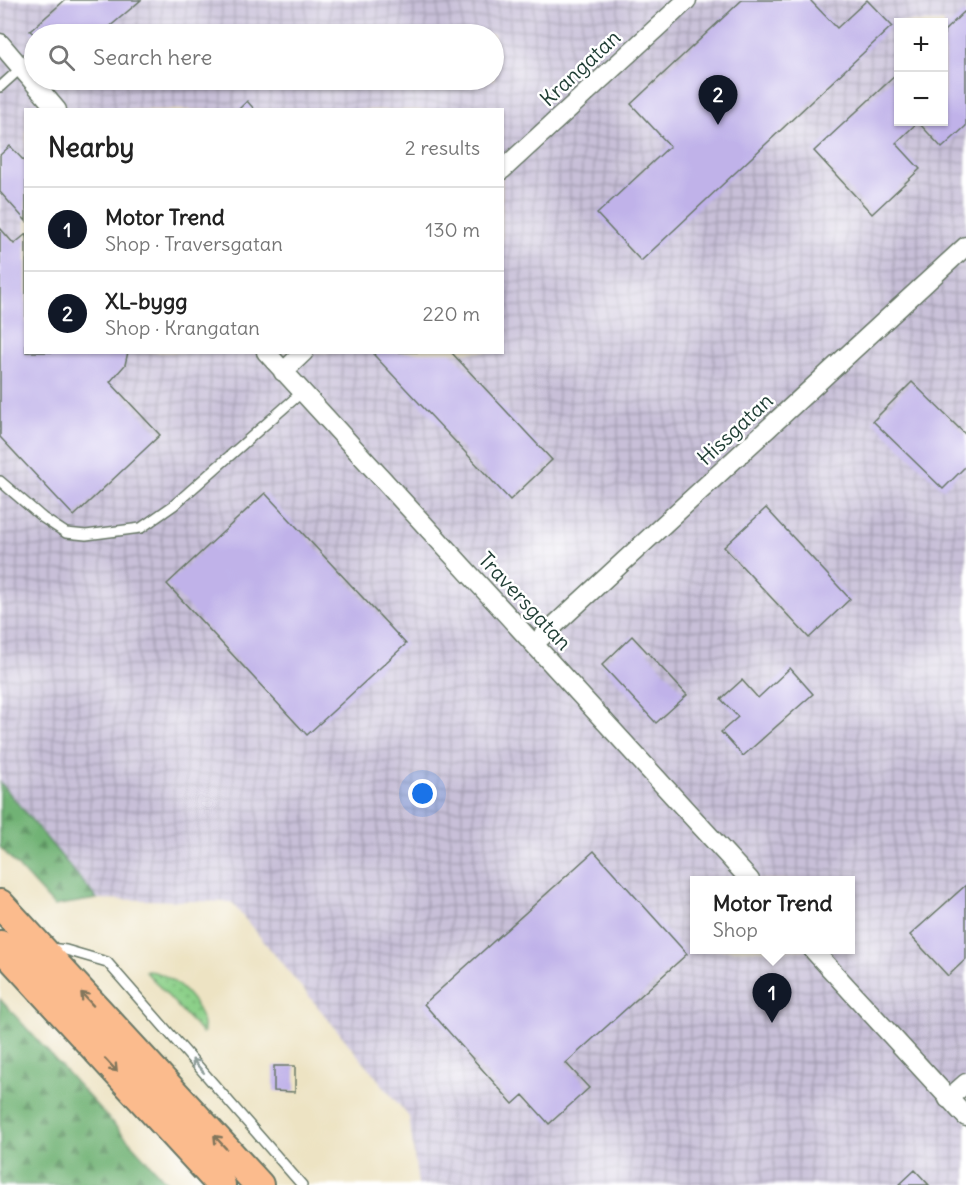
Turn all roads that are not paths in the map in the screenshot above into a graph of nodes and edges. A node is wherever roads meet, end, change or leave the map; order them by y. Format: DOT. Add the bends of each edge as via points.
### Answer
graph roads {
  1 [pos="687,0"];
  2 [pos="0,44"];
  3 [pos="21,68"];
  4 [pos="24,72"];
  5 [pos="0,87"];
  6 [pos="40,90"];
  7 [pos="55,108"];
  8 [pos="504,168"];
  9 [pos="966,246"];
  10 [pos="268,354"];
  11 [pos="302,354"];
  12 [pos="283,372"];
  13 [pos="302,393"];
  14 [pos="0,482"];
  15 [pos="534,644"];
  16 [pos="746,876"];
  17 [pos="0,904"];
  18 [pos="0,945"];
  19 [pos="39,946"];
  20 [pos="817,954"];
  21 [pos="966,1083"];
  22 [pos="948,1099"];
  23 [pos="966,1117"];
  24 [pos="221,1185"];
  25 [pos="259,1185"];
  26 [pos="302,1185"];
  1 -- 8 [label="street, Krangatan"];
  2 -- 3 [label="street"];
  3 -- 4 [label="street"];
  3 -- 5 [label="lane"];
  6 -- 7 [label="street"];
  9 -- 15 [label="street, Hissgatan"];
  10 -- 12 [label="street, Traversgatan"];
  11 -- 12 [label="street"];
  12 -- 13 [label="street, Traversgatan"];
  13 -- 14 [label="lane" via="174,506 141,528 86,535 66,533"];
  13 -- 15 [label="street, Traversgatan"];
  15 -- 16 [label="street, Traversgatan"];
  17 -- 19 [label="main road"];
  18 -- 24 [label="main road, one-way"];
  25 -- 19 [label="main road, one-way"];
  26 -- 19 [label="lane, one-way" via="107,962"];
  20 -- 22 [label="street"];
  21 -- 22 [label="street"];
  22 -- 23 [label="street"];
}
